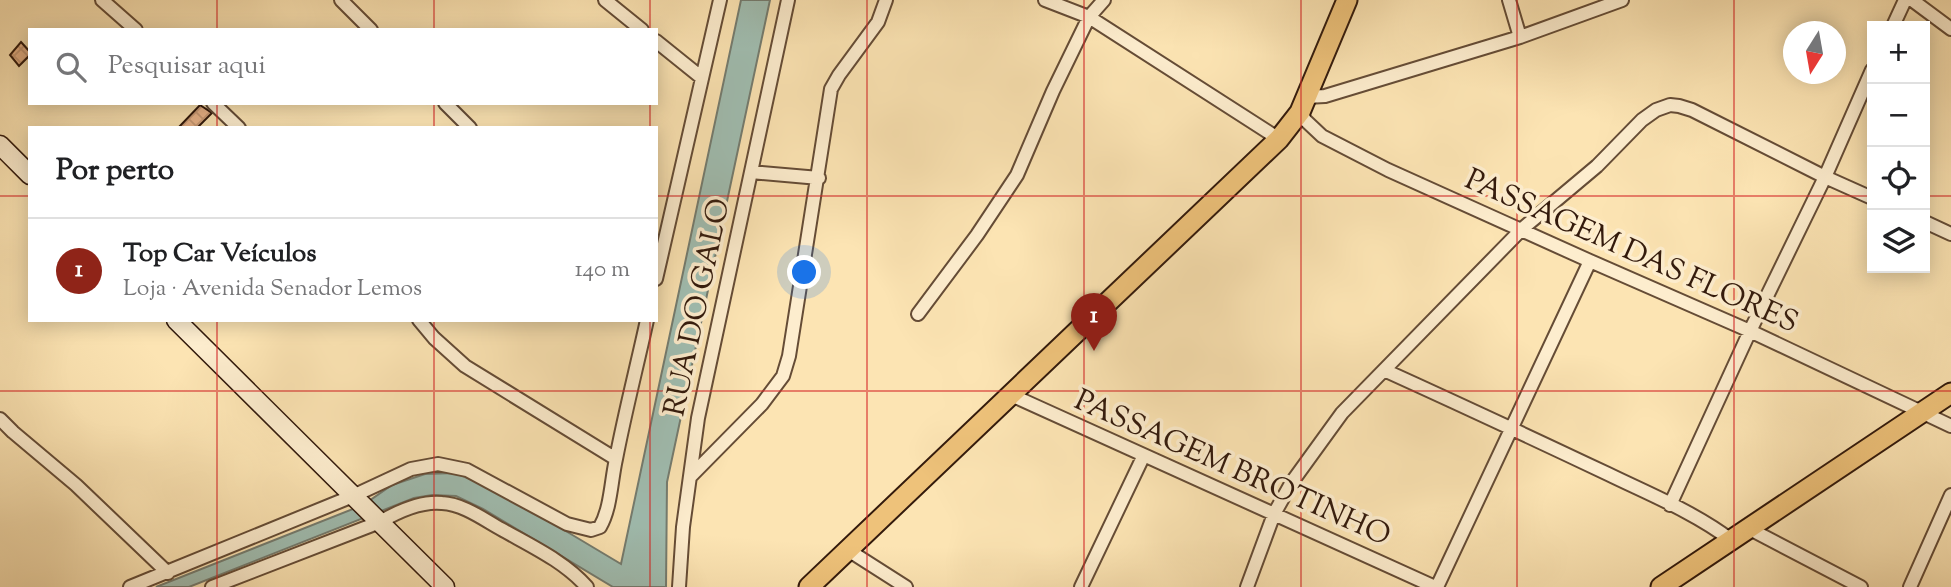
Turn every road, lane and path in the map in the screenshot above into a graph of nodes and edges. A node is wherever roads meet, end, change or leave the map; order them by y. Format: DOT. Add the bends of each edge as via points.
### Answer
graph roads {
  1 [pos="102,0"];
  2 [pos="341,0"];
  3 [pos="605,0"];
  4 [pos="720,0"];
  5 [pos="788,0"];
  6 [pos="886,0"];
  7 [pos="1045,0"];
  8 [pos="1090,0"];
  9 [pos="1104,0"];
  10 [pos="1347,0"];
  11 [pos="1508,0"];
  12 [pos="1622,0"];
  13 [pos="1905,0"];
  14 [pos="1912,0"];
  15 [pos="1089,17"];
  16 [pos="1894,21"];
  17 [pos="134,28"];
  18 [pos="369,28"];
  19 [pos="640,28"];
  20 [pos="1951,29"];
  21 [pos="1520,37"];
  22 [pos="658,43"];
  23 [pos="702,78"];
  24 [pos="1867,81"];
  25 [pos="1303,104"];
  26 [pos="215,105"];
  27 [pos="447,105"];
  28 [pos="237,126"];
  29 [pos="468,126"];
  30 [pos="1279,139"];
  31 [pos="0,145"];
  32 [pos="751,172"];
  33 [pos="28,173"];
  34 [pos="1825,177"];
  35 [pos="818,178"];
  36 [pos="1867,196"];
  37 [pos="1930,224"];
  38 [pos="1522,229"];
  39 [pos="1951,234"];
  40 [pos="1590,261"];
  41 [pos="658,270"];
  42 [pos="918,314"];
  43 [pos="178,322"];
  44 [pos="421,322"];
  45 [pos="647,322"];
  46 [pos="1750,331"];
  47 [pos="1384,370"];
  48 [pos="1951,393"];
  49 [pos="1009,394"];
  50 [pos="1923,413"];
  51 [pos="0,419"];
  52 [pos="1951,426"];
  53 [pos="1512,429"];
  54 [pos="1143,457"];
  55 [pos="616,459"];
  56 [pos="691,476"];
  57 [pos="1951,495"];
  58 [pos="358,500"];
  59 [pos="1670,505"];
  60 [pos="1274,514"];
  61 [pos="378,520"];
  62 [pos="1748,528"];
  63 [pos="1731,540"];
  64 [pos="848,550"];
  65 [pos="168,573"];
  66 [pos="217,586"];
  67 [pos="130,587"];
  68 [pos="445,587"];
  69 [pos="587,587"];
  70 [pos="679,587"];
  71 [pos="809,587"];
  72 [pos="906,587"];
  73 [pos="1081,587"];
  74 [pos="1247,587"];
  75 [pos="1436,587"];
  76 [pos="1661,587"];
  77 [pos="1861,587"];
  78 [pos="1909,587"];
  1 -- 17 [label="street"];
  2 -- 18 [label="street"];
  3 -- 19 [label="street"];
  4 -- 23 [label="street"];
  5 -- 32 [label="street, RUA DO GALO"];
  6 -- 35 [label="street" via="878,22 831,89"];
  7 -- 15 [label="street"];
  8 -- 15 [label="street"];
  9 -- 15 [label="street"];
  10 -- 25 [label="main road"];
  11 -- 21 [label="street"];
  12 -- 21 [label="street"];
  13 -- 16 [label="street"];
  14 -- 20 [label="street"];
  15 -- 30 [label="street"];
  15 -- 42 [label="street" via="1017,175"];
  21 -- 25 [label="street"];
  22 -- 23 [label="street"];
  23 -- 41 [label="street"];
  24 -- 34 [label="street"];
  25 -- 30 [label="main road"];
  25 -- 38 [label="street, PASSAGEM DAS FLORES" via="1313,129 1334,144"];
  26 -- 28 [label="street"];
  27 -- 29 [label="street"];
  30 -- 49 [label="main road"];
  31 -- 33 [label="main road"];
  32 -- 35 [label="street"];
  32 -- 56 [label="street, RUA DO GALO" via="698,418"];
  34 -- 36 [label="street"];
  34 -- 38 [label="street" via="1692,110 1670,105 1642,120 1597,166"];
  34 -- 46 [label="street"];
  35 -- 56 [label="street" via="783,376 762,404"];
  37 -- 39 [label="street"];
  38 -- 40 [label="street, PASSAGEM DAS FLORES"];
  38 -- 47 [label="street"];
  40 -- 46 [label="street, PASSAGEM DAS FLORES"];
  40 -- 53 [label="street"];
  43 -- 58 [label="main road"];
  44 -- 55 [label="street" via="465,366"];
  45 -- 55 [label="street"];
  46 -- 50 [label="street, PASSAGEM DAS FLORES"];
  46 -- 59 [label="street"];
  47 -- 53 [label="street"];
  47 -- 60 [label="street" via="1342,413"];
  48 -- 50 [label="main road"];
  49 -- 54 [label="street, PASSAGEM BROTINHO"];
  49 -- 64 [label="main road"];
  50 -- 52 [label="street, PASSAGEM DAS FLORES"];
  50 -- 62 [label="main road"];
  51 -- 65 [label="street"];
  53 -- 59 [label="street"];
  53 -- 75 [label="street"];
  54 -- 60 [label="street, PASSAGEM BROTINHO"];
  54 -- 73 [label="street"];
  55 -- 58 [label="street" via="604,520 591,530 567,524 467,470 438,464 411,469"];
  56 -- 70 [label="street, RUA DO GALO"];
  57 -- 78 [label="street"];
  58 -- 61 [label="main road"];
  58 -- 65 [label="street"];
  59 -- 63 [label="street"];
  60 -- 74 [label="street"];
  60 -- 75 [label="street, PASSAGEM BROTINHO"];
  61 -- 66 [label="street"];
  61 -- 68 [label="main road"];
  61 -- 69 [label="street" via="424,504 462,507 556,561"];
  62 -- 63 [label="main road"];
  62 -- 77 [label="street"];
  63 -- 76 [label="main road"];
  64 -- 71 [label="main road"];
  64 -- 72 [label="street"];
  65 -- 67 [label="street"];
}
